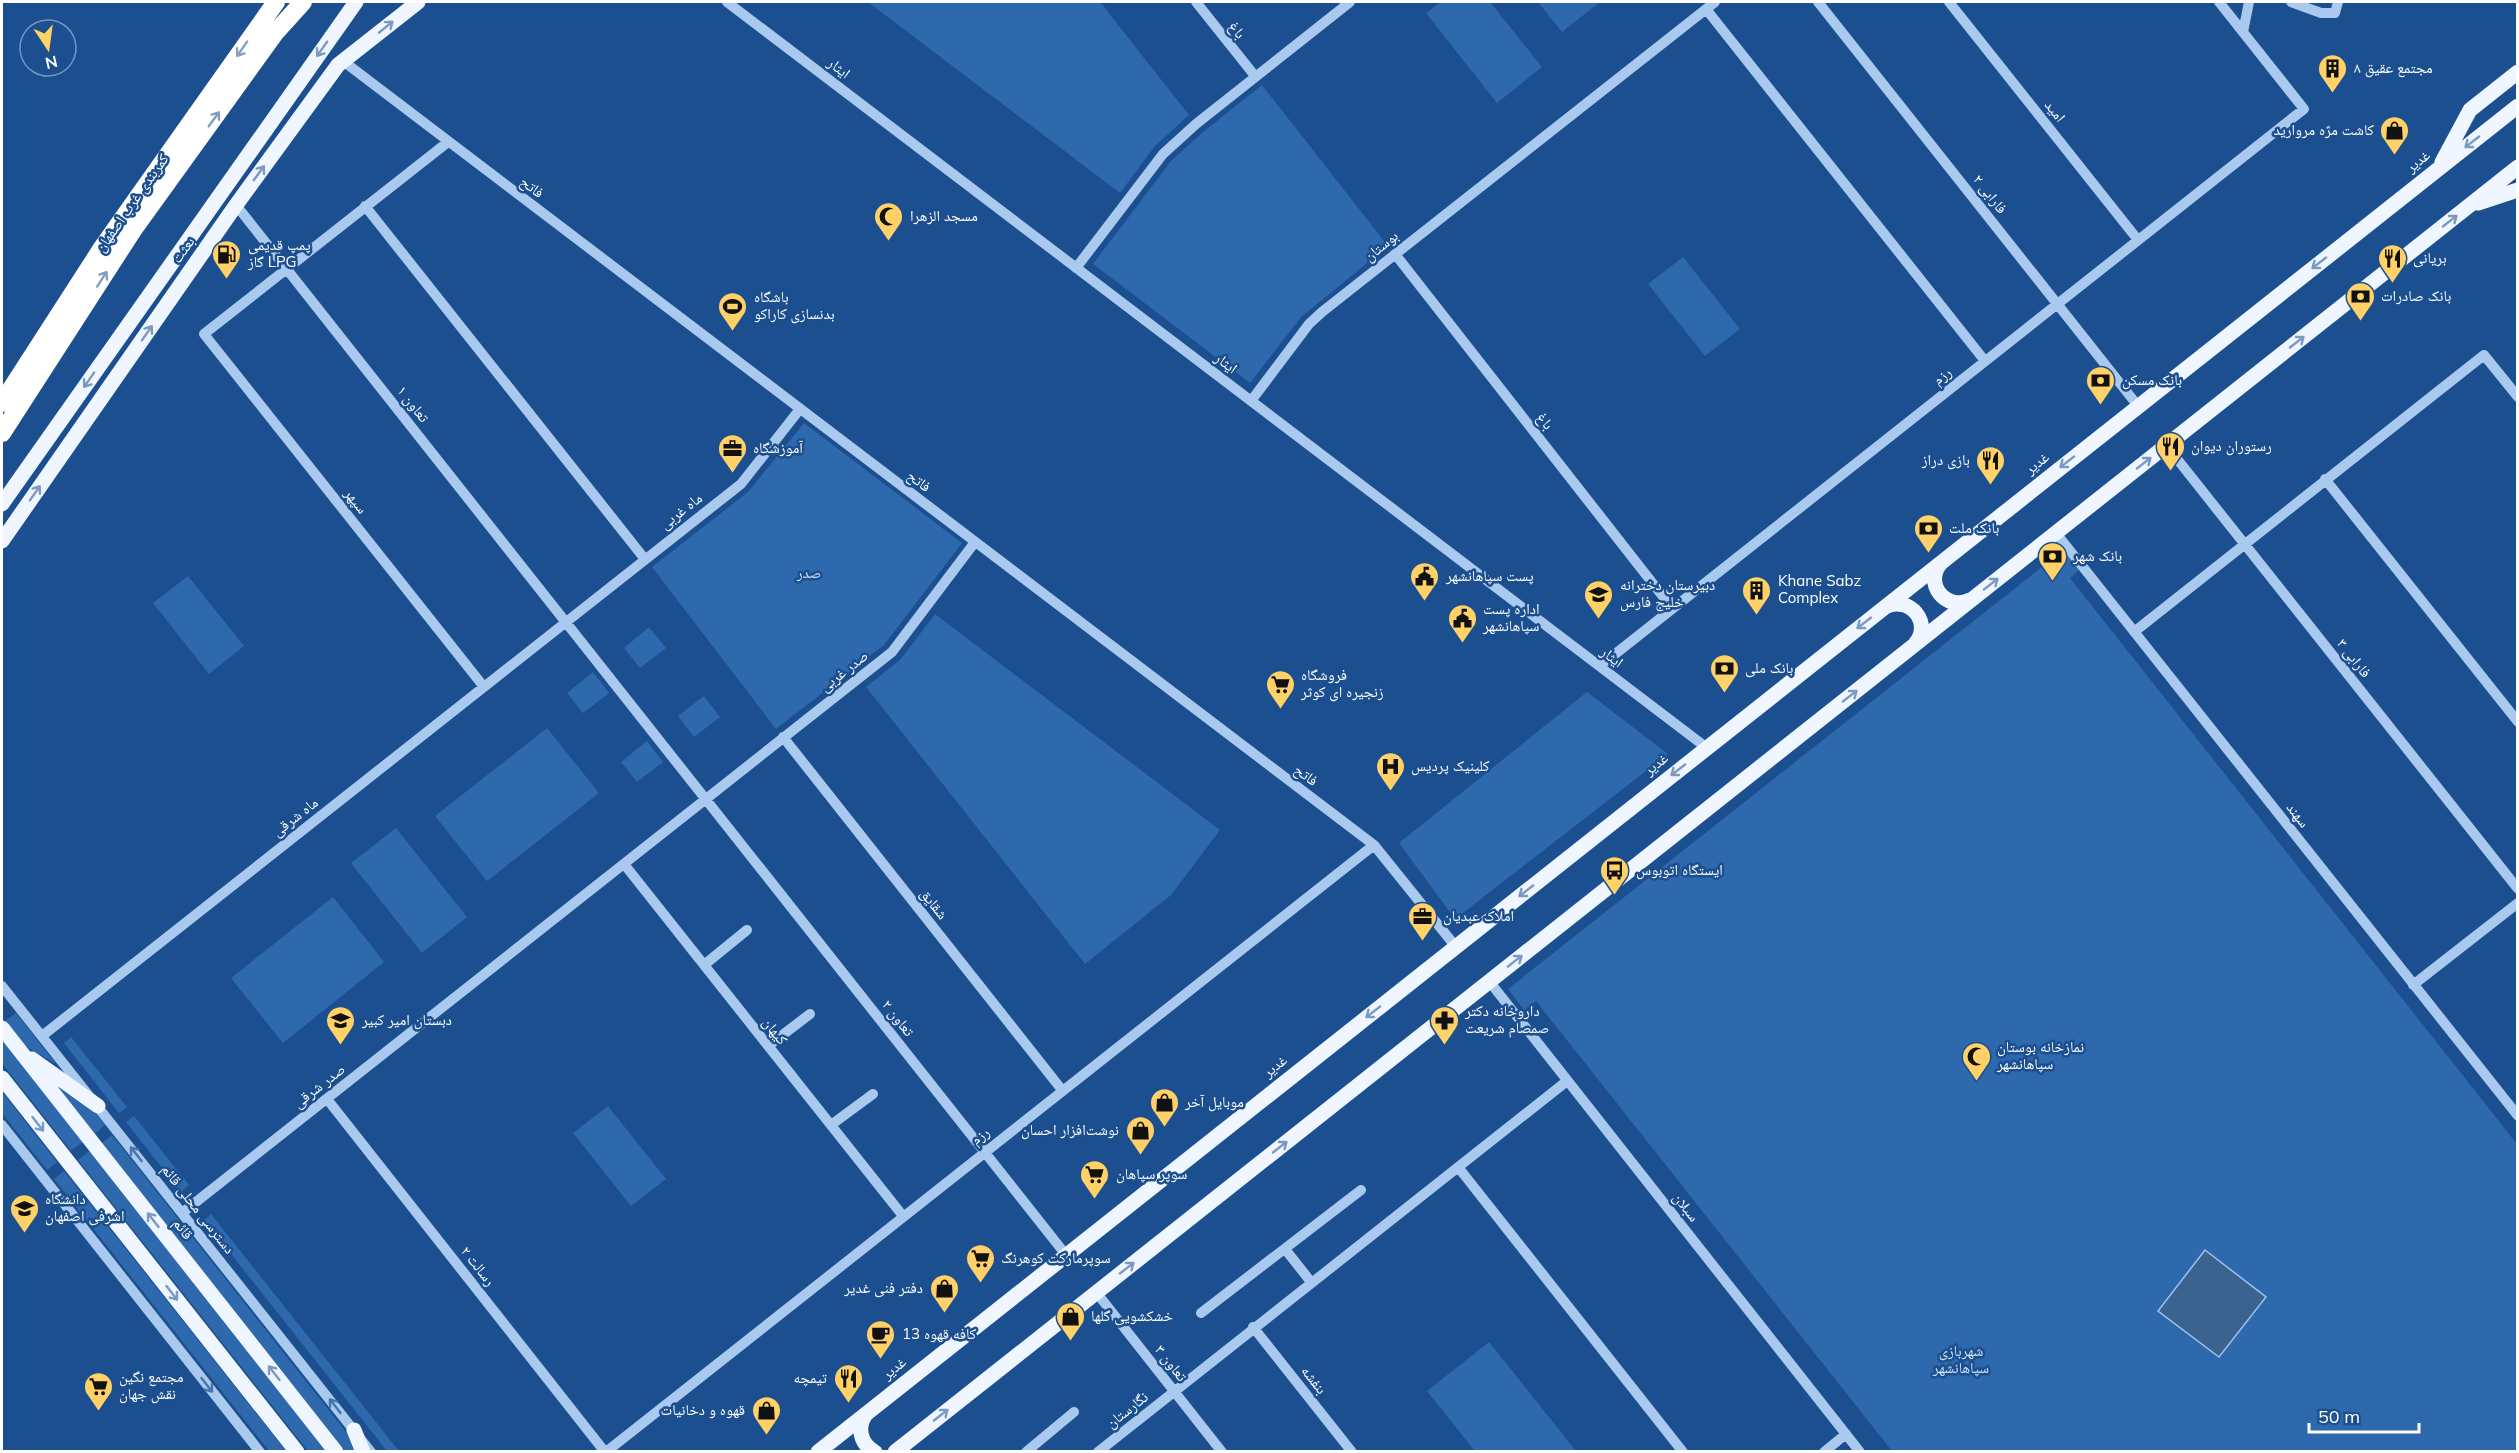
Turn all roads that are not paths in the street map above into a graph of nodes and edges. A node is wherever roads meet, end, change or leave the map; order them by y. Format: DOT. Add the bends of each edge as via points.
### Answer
graph roads {
  1 [pos="276,2"];
  2 [pos="303,2"];
  3 [pos="356,2"];
  4 [pos="418,2"];
  5 [pos="727,2"];
  6 [pos="1196,2"];
  7 [pos="1350,2"];
  8 [pos="1715,2"];
  9 [pos="1818,2"];
  10 [pos="1949,2"];
  11 [pos="2219,2"];
  12 [pos="2249,2"];
  13 [pos="2291,2"];
  14 [pos="2338,2"];
  15 [pos="1706,9"];
  16 [pos="2243,32"];
  17 [pos="343,61"];
  18 [pos="2517,72"];
  19 [pos="1255,76"];
  20 [pos="2517,106"];
  21 [pos="448,142"];
  22 [pos="2517,167"];
  23 [pos="2440,168"];
  24 [pos="2517,190"];
  25 [pos="236,205"];
  26 [pos="364,206"];
  27 [pos="2469,206"];
  28 [pos="2138,240"];
  29 [pos="1395,254"];
  30 [pos="1076,268"];
  31 [pos="287,269"];
  32 [pos="2057,304"];
  33 [pos="1985,361"];
  34 [pos="2517,397"];
  35 [pos="1251,400"];
  36 [pos="2,403"];
  37 [pos="2138,406"];
  38 [pos="800,410"];
  39 [pos="2,433"];
  40 [pos="2166,445"];
  41 [pos="2325,479"];
  42 [pos="2,504"];
  43 [pos="2056,533"];
  44 [pos="2,541"];
  45 [pos="975,542"];
  46 [pos="2245,544"];
  47 [pos="644,558"];
  48 [pos="1943,561"];
  49 [pos="1973,598"];
  50 [pos="1672,608"];
  51 [pos="1882,609"];
  52 [pos="566,622"];
  53 [pos="2134,632"];
  54 [pos="1912,646"];
  55 [pos="1600,666"];
  56 [pos="484,687"];
  57 [pos="2517,722"];
  58 [pos="783,737"];
  59 [pos="1707,748"];
  60 [pos="706,799"];
  61 [pos="1374,845"];
  62 [pos="624,864"];
  63 [pos="2517,890"];
  64 [pos="2517,903"];
  65 [pos="747,930"];
  66 [pos="1455,947"];
  67 [pos="704,965"];
  68 [pos="1489,981"];
  69 [pos="2414,985"];
  70 [pos="2,986"];
  71 [pos="810,1014"];
  72 [pos="2,1028"];
  73 [pos="42,1036"];
  74 [pos="768,1046"];
  75 [pos="17,1048"];
  76 [pos="2,1078"];
  77 [pos="1567,1081"];
  78 [pos="1062,1090"];
  79 [pos="873,1094"];
  80 [pos="327,1099"];
  81 [pos="98,1106"];
  82 [pos="2517,1116"];
  83 [pos="2,1125"];
  84 [pos="831,1125"];
  85 [pos="985,1152"];
  86 [pos="1458,1167"];
  87 [pos="1361,1190"];
  88 [pos="182,1213"];
  89 [pos="903,1216"];
  90 [pos="1285,1249"];
  91 [pos="1066,1255"];
  92 [pos="1311,1282"];
  93 [pos="1096,1292"];
  94 [pos="1201,1313"];
  95 [pos="1253,1327"];
  96 [pos="1174,1391"];
  97 [pos="869,1411"];
  98 [pos="1074,1412"];
  99 [pos="354,1430"];
  100 [pos="1846,1434"];
  101 [pos="896,1450"];
  102 [pos="1100,1451"];
  103 [pos="260,1452"];
  104 [pos="297,1452"];
  105 [pos="336,1452"];
  106 [pos="363,1452"];
  107 [pos="371,1452"];
  108 [pos="606,1452"];
  109 [pos="818,1452"];
  110 [pos="875,1452"];
  111 [pos="1026,1452"];
  112 [pos="1222,1452"];
  113 [pos="1352,1452"];
  114 [pos="1683,1452"];
  115 [pos="1824,1452"];
  116 [pos="1860,1452"];
  1 -- 36 [label="highway, کمربندی غرب اصفهان, one-way" via="102,248"];
  39 -- 2 [label="highway, کمربندی غرب اصفهان, one-way" via="133,230 275,33"];
  3 -- 42 [label="main road, بعثت, one-way"];
  17 -- 4 [label="main road, بعثت, one-way"];
  5 -- 30 [label="street, ایثار"];
  6 -- 19 [label="street, باغ"];
  7 -- 19 [label="street"];
  8 -- 15 [label="street, بوستان"];
  9 -- 32 [label="street, فارابی ۲"];
  10 -- 28 [label="street, امید"];
  11 -- 16 [label="street"];
  12 -- 16 [label="street"];
  13 -- 14 [label="street" via="2321,13 2335,13"];
  15 -- 29 [label="street, بوستان"];
  15 -- 33 [label="street"];
  16 -- 28 [label="street, رزم" via="2304,109"];
  17 -- 21 [label="street, فاتح"];
  25 -- 17 [label="main road, بعثت, one-way"];
  18 -- 23 [label="main road" via="2470,110"];
  19 -- 30 [label="street" via="1163,154"];
  20 -- 23 [label="main road, غدیر, one-way"];
  21 -- 26 [label="street"];
  21 -- 38 [label="street, فاتح"];
  22 -- 27 [label="main road"];
  23 -- 37 [label="main road, غدیر, one-way"];
  24 -- 27 [label="main road"];
  25 -- 31 [label="street, تعاون ۱"];
  44 -- 25 [label="main road, بعثت, one-way"];
  26 -- 31 [label="street"];
  26 -- 47 [label="street"];
  40 -- 27 [label="main road, one-way"];
  28 -- 32 [label="street, رزم"];
  29 -- 35 [label="street, بوستان" via="1309,324"];
  29 -- 50 [label="street, باغ"];
  30 -- 35 [label="street, ایثار"];
  31 -- 52 [label="street, تعاون ۱"];
  31 -- 56 [label="street, سپهر" via="204,334"];
  32 -- 33 [label="street, رزم"];
  32 -- 37 [label="street, فارابی ۲"];
  33 -- 50 [label="street, رزم"];
  34 -- 41 [label="street" via="2484,355"];
  35 -- 55 [label="street, ایثار"];
  37 -- 48 [label="main road, غدیر, one-way"];
  38 -- 45 [label="street, فاتح"];
  38 -- 47 [label="street, ماه غربی" via="741,484"];
  43 -- 40 [label="main road, one-way"];
  40 -- 46 [label="street, فارابی ۳"];
  41 -- 46 [label="street"];
  41 -- 57 [label="street"];
  49 -- 43 [label="main road, one-way"];
  43 -- 53 [label="street, سهند"];
  45 -- 58 [label="street, صدر غربی" via="892,652"];
  45 -- 61 [label="street, فاتح"];
  46 -- 53 [label="street"];
  46 -- 63 [label="street, فارابی ۳"];
  47 -- 52 [label="street, ماه غربی"];
  48 -- 49 [label="main road" via="1934,580 1939,594 1952,603"];
  48 -- 51 [label="main road, غدیر"];
  49 -- 54 [label="main road"];
  50 -- 55 [label="street, رزم"];
  51 -- 54 [label="main road" via="1896,603 1916,612 1921,634"];
  51 -- 59 [label="main road, غدیر, one-way"];
  52 -- 56 [label="street, ماه شرقی"];
  52 -- 60 [label="street, تعاون ۱"];
  53 -- 69 [label="street, سهند"];
  68 -- 54 [label="main road, one-way"];
  55 -- 59 [label="street, ایثار"];
  56 -- 73 [label="street, ماه شرقی"];
  58 -- 60 [label="street, صدر غربی"];
  58 -- 78 [label="street, شقایق"];
  59 -- 66 [label="main road, غدیر, one-way"];
  60 -- 62 [label="street"];
  60 -- 85 [label="street, تعاون ۲"];
  61 -- 66 [label="street, فاتح"];
  61 -- 78 [label="street, رزم"];
  62 -- 67 [label="street, کیهان"];
  62 -- 80 [label="street, صدر شرقی"];
  64 -- 69 [label="street"];
  65 -- 67 [label="street"];
  66 -- 91 [label="main road, غدیر, one-way"];
  67 -- 74 [label="street, کیهان"];
  68 -- 77 [label="street, سبلان"];
  93 -- 68 [label="main road, one-way"];
  69 -- 82 [label="street, سهند"];
  70 -- 73 [label="street, دسترسی محلی قائم"];
  71 -- 74 [label="street"];
  72 -- 75 [label="main road, قائم"];
  73 -- 81 [label="street, دسترسی محلی قائم"];
  74 -- 84 [label="street, کیهان"];
  75 -- 81 [label="main road"];
  105 -- 75 [label="main road, قائم, one-way"];
  76 -- 104 [label="main road, one-way"];
  77 -- 86 [label="street, نگارستان"];
  77 -- 100 [label="street, سبلان"];
  78 -- 85 [label="street, رزم"];
  79 -- 84 [label="street"];
  80 -- 88 [label="street, صدر شرقی"];
  80 -- 108 [label="street, رسالت ۲"];
  88 -- 81 [label="street, دسترسی محلی قائم, one-way"];
  83 -- 103 [label="street, one-way"];
  84 -- 89 [label="street, کیهان"];
  85 -- 89 [label="street, رزم"];
  85 -- 91 [label="street, تعاون ۲"];
  86 -- 92 [label="street, نگارستان"];
  86 -- 114 [label="street"];
  87 -- 90 [label="street"];
  99 -- 88 [label="street, دسترسی محلی قائم, one-way"];
  89 -- 108 [label="street, رزم"];
  90 -- 92 [label="street"];
  90 -- 94 [label="street"];
  91 -- 97 [label="main road, غدیر"];
  92 -- 95 [label="street, نگارستان"];
  93 -- 96 [label="street, تعاون ۳"];
  101 -- 93 [label="main road, one-way"];
  95 -- 96 [label="street, نگارستان"];
  95 -- 113 [label="street, بنفشه"];
  96 -- 102 [label="street, نگارستان"];
  96 -- 112 [label="street, تعاون ۳"];
  97 -- 109 [label="main road, غدیر"];
  97 -- 110 [label="main road" via="860,1431 865,1445"];
  98 -- 111 [label="street"];
  99 -- 106 [label="main road"];
  99 -- 107 [label="street, دسترسی محلی قائم"];
  100 -- 115 [label="street"];
  100 -- 116 [label="street, سبلان"];
}
